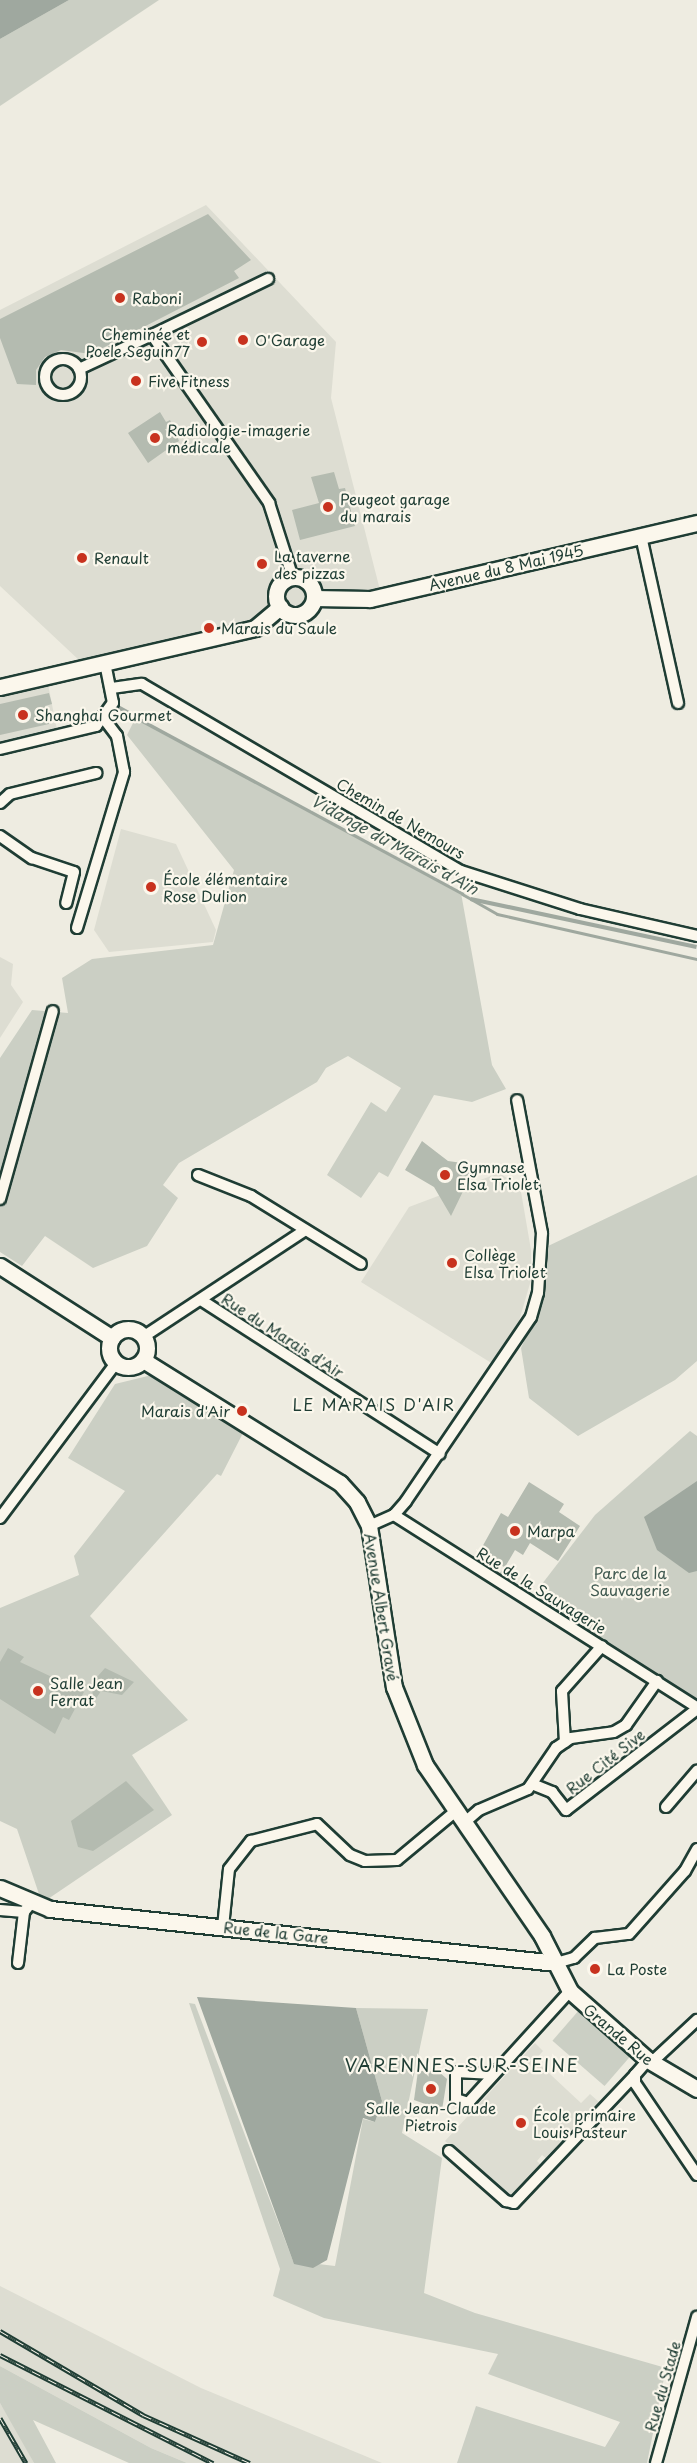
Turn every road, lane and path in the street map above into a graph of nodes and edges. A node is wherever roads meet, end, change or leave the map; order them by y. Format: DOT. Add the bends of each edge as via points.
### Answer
graph roads {
  1 [pos="268,279"];
  2 [pos="152,335"];
  3 [pos="80,369"];
  4 [pos="697,523"];
  5 [pos="641,536"];
  6 [pos="293,578"];
  7 [pos="314,598"];
  8 [pos="280,607"];
  9 [pos="105,663"];
  10 [pos="0,687"];
  11 [pos="112,688"];
  12 [pos="678,702"];
  13 [pos="104,719"];
  14 [pos="0,749"];
  15 [pos="96,773"];
  16 [pos="0,803"];
  17 [pos="0,836"];
  18 [pos="66,903"];
  19 [pos="77,928"];
  20 [pos="697,936"];
  21 [pos="53,1011"];
  22 [pos="517,1100"];
  23 [pos="198,1175"];
  24 [pos="0,1199"];
  25 [pos="305,1230"];
  26 [pos="361,1264"];
  27 [pos="0,1266"];
  28 [pos="201,1300"];
  29 [pos="143,1337"];
  30 [pos="112,1338"];
  31 [pos="142,1360"];
  32 [pos="116,1363"];
  33 [pos="440,1454"];
  34 [pos="394,1515"];
  35 [pos="0,1518"];
  36 [pos="369,1526"];
  37 [pos="602,1646"];
  38 [pos="657,1681"];
  39 [pos="697,1708"];
  40 [pos="565,1742"];
  41 [pos="697,1771"];
  42 [pos="532,1784"];
  43 [pos="666,1807"];
  44 [pos="461,1816"];
  45 [pos="697,1848"];
  46 [pos="0,1888"];
  47 [pos="27,1908"];
  48 [pos="0,1910"];
  49 [pos="223,1927"];
  50 [pos="18,1963"];
  51 [pos="556,1963"];
  52 [pos="570,1991"];
  53 [pos="697,2020"];
  54 [pos="650,2061"];
  55 [pos="493,2074"];
  56 [pos="635,2075"];
  57 [pos="697,2089"];
  58 [pos="449,2151"];
  59 [pos="697,2175"];
  60 [pos="697,2317"];
  61 [pos="656,2463"];
  1 -- 2 [label="street"];
  2 -- 3 [label="street"];
  2 -- 6 [label="street" via="269,503"];
  4 -- 5 [label="main road, Avenue du 8 Mai 1945"];
  5 -- 7 [label="main road, Avenue du 8 Mai 1945" via="370,599"];
  5 -- 12 [label="street"];
  6 -- 7 [label="main road" via="309,583"];
  6 -- 8 [label="main road" via="277,591"];
  7 -- 8 [label="main road" via="300,614"];
  8 -- 9 [label="main road" via="255,628"];
  9 -- 10 [label="main road"];
  9 -- 11 [label="street"];
  11 -- 13 [label="street" via="113,703"];
  11 -- 20 [label="street, Chemin de Nemours" via="142,684 461,870 580,909"];
  13 -- 14 [label="street" via="96,726"];
  13 -- 19 [label="street" via="117,736 124,772"];
  15 -- 16 [label="street" via="10,794"];
  17 -- 18 [label="street" via="32,858 74,872"];
  21 -- 24 [label="street"];
  22 -- 33 [label="street" via="542,1233 538,1293 531,1317"];
  23 -- 25 [label="street" via="234,1187"];
  25 -- 26 [label="street"];
  25 -- 28 [label="street"];
  27 -- 30 [label="main road"];
  28 -- 29 [label="street"];
  28 -- 33 [label="street, Rue du Marais d'Air"];
  29 -- 30 [label="main road" via="127,1329"];
  29 -- 31 [label="main road" via="147,1349"];
  30 -- 32 [label="main road" via="110,1354"];
  31 -- 32 [label="main road" via="133,1366"];
  31 -- 36 [label="main road, Avenue Albert Gravé" via="340,1483 357,1502"];
  32 -- 35 [label="street"];
  33 -- 34 [label="street"];
  34 -- 36 [label="street"];
  34 -- 37 [label="street, Rue de la Sauvagerie"];
  36 -- 44 [label="main road, Avenue Albert Gravé" via="389,1666 400,1710 425,1765"];
  37 -- 38 [label="street, Rue de la Sauvagerie"];
  37 -- 40 [label="street" via="562,1691"];
  38 -- 39 [label="street, Rue de la Sauvagerie"];
  38 -- 40 [label="street, Rue Cité Sive" via="626,1725"];
  39 -- 42 [label="street, Rue Cité Sive" via="566,1810 552,1792"];
  40 -- 42 [label="street"];
  41 -- 43 [label="street"];
  42 -- 44 [label="street"];
  44 -- 49 [label="street" via="397,1860 366,1861 350,1855 317,1824 251,1841 229,1869"];
  44 -- 51 [label="main road, Avenue Albert Gravé"];
  45 -- 51 [label="street" via="685,1870 629,1934 595,1938 574,1958"];
  46 -- 47 [label="main road, Rue de la Gare"];
  47 -- 48 [label="street"];
  47 -- 49 [label="main road, Rue de la Gare"];
  47 -- 50 [label="street"];
  49 -- 51 [label="main road, Rue de la Gare"];
  51 -- 52 [label="main road, Grande Rue"];
  52 -- 54 [label="main road, Grande Rue"];
  52 -- 55 [label="street"];
  53 -- 54 [label="street"];
  54 -- 56 [label="street"];
  54 -- 57 [label="main road, Grande Rue"];
  56 -- 58 [label="street" via="514,2203 506,2201"];
  56 -- 59 [label="street" via="638,2090"];
  60 -- 61 [label="street, Rue du Stade"];
}
